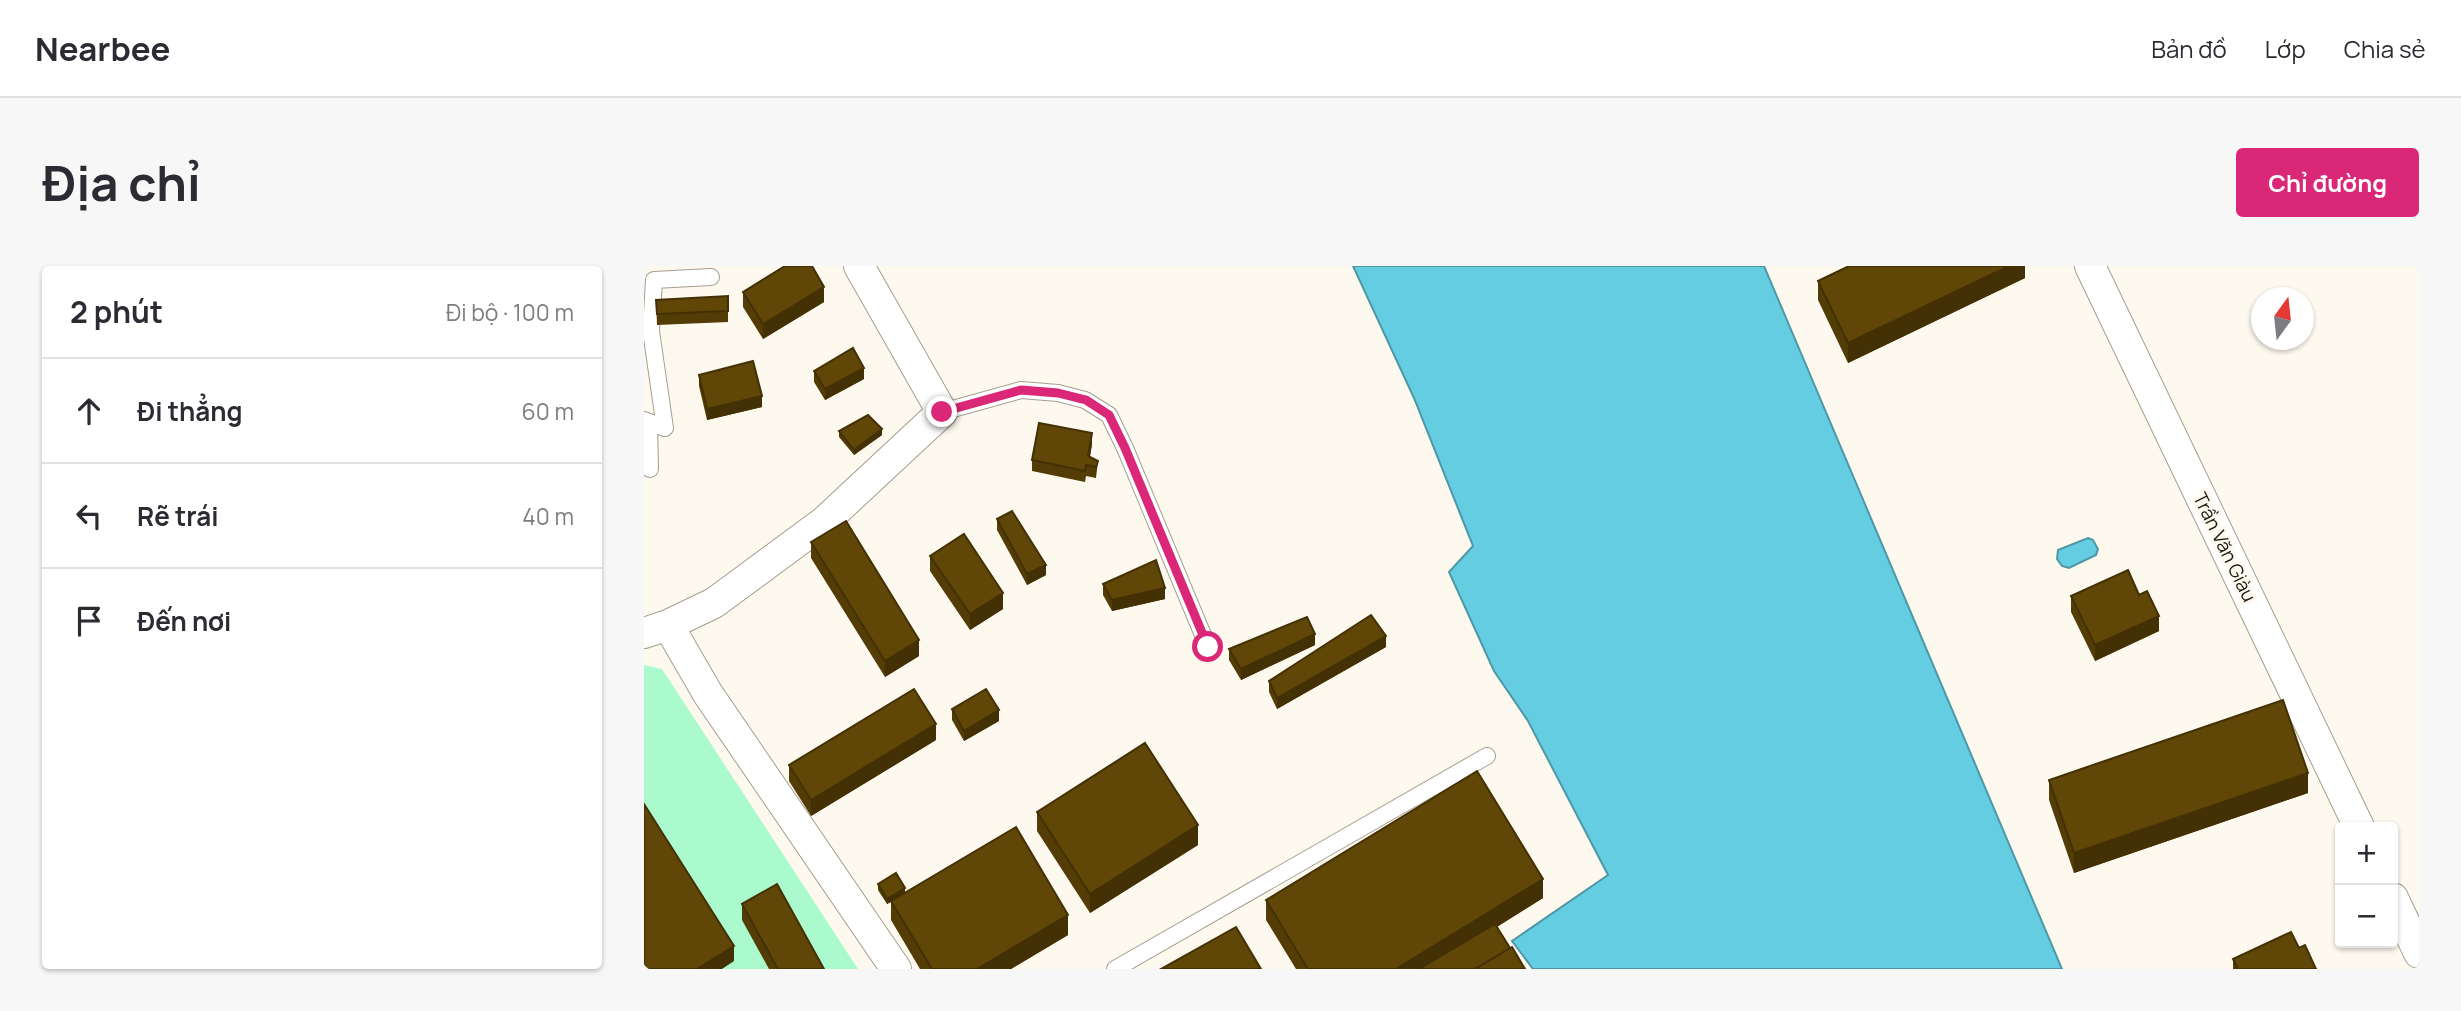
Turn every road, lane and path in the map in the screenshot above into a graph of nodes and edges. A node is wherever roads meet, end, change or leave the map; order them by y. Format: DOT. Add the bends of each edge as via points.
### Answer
graph roads {
  1 [pos="859,266"];
  2 [pos="2090,266"];
  3 [pos="711,277"];
  4 [pos="942,412"];
  5 [pos="647,421"];
  6 [pos="650,470"];
  7 [pos="656,629"];
  8 [pos="1208,647"];
  9 [pos="1487,756"];
  10 [pos="2357,822"];
  11 [pos="2398,909"];
  12 [pos="2419,953"];
  13 [pos="896,969"];
  14 [pos="1115,969"];
  1 -- 4 [label="street"];
  2 -- 10 [label="street, Trần Văn Giàu"];
  3 -- 5 [label="lane" via="654,280 651,331 665,428"];
  4 -- 7 [label="street" via="825,521 714,603"];
  4 -- 8 [label="lane" via="1021,390 1086,400 1109,415"];
  5 -- 6 [label="lane"];
  7 -- 13 [label="street" via="708,694"];
  9 -- 14 [label="lane"];
  11 -- 12 [label="street"];
}
